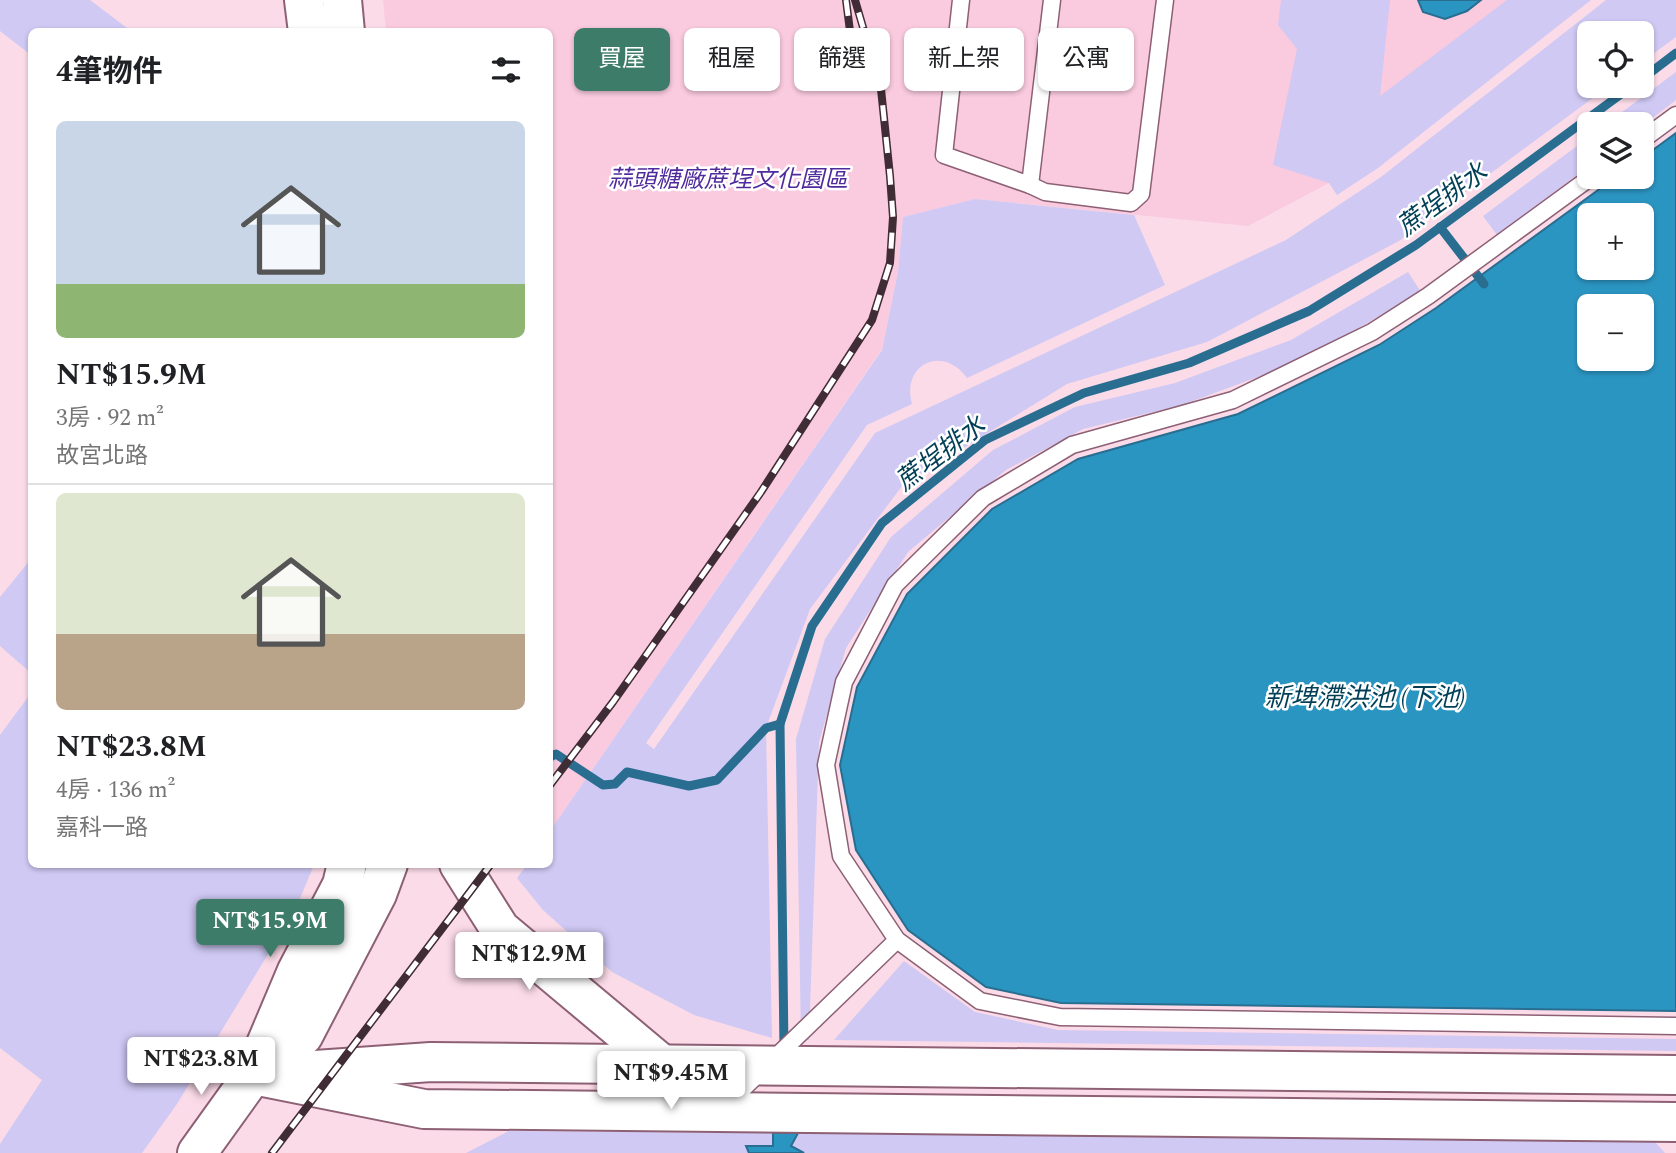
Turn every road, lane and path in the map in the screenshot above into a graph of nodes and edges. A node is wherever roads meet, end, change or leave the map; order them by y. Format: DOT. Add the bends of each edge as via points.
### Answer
graph roads {
  1 [pos="304,0"];
  2 [pos="342,0"];
  3 [pos="961,0"];
  4 [pos="1052,0"];
  5 [pos="1165,0"];
  6 [pos="308,28"];
  7 [pos="345,28"];
  8 [pos="1676,115"];
  9 [pos="1654,131"];
  10 [pos="1031,185"];
  11 [pos="1577,187"];
  12 [pos="346,868"];
  13 [pos="387,868"];
  14 [pos="462,868"];
  15 [pos="897,940"];
  16 [pos="1676,1026"];
  17 [pos="662,1065"];
  18 [pos="767,1066"];
  19 [pos="253,1075"];
  20 [pos="1676,1076"];
  21 [pos="719,1112"];
  22 [pos="1676,1122"];
  23 [pos="197,1153"];
  1 -- 6 [label="street"];
  2 -- 7 [label="street"];
  3 -- 10 [label="lane" via="944,155"];
  4 -- 10 [label="lane"];
  5 -- 10 [label="lane" via="1142,194 1131,203"];
  8 -- 9 [label="lane"];
  11 -- 15 [label="lane" via="1372,332 1233,400 1072,445 983,498 895,585 844,682 826,765 841,856"];
  12 -- 19 [label="street"];
  13 -- 19 [label="street" via="303,1036"];
  14 -- 17 [label="street" via="500,929"];
  15 -- 16 [label="lane" via="980,1001 1060,1017"];
  15 -- 18 [label="lane"];
  17 -- 18 [label="street"];
  17 -- 19 [label="street" via="431,1062"];
  17 -- 21 [label="street"];
  18 -- 20 [label="street"];
  18 -- 21 [label="lane"];
  19 -- 21 [label="street" via="424,1110"];
  19 -- 23 [label="street"];
  21 -- 22 [label="street"];
}
